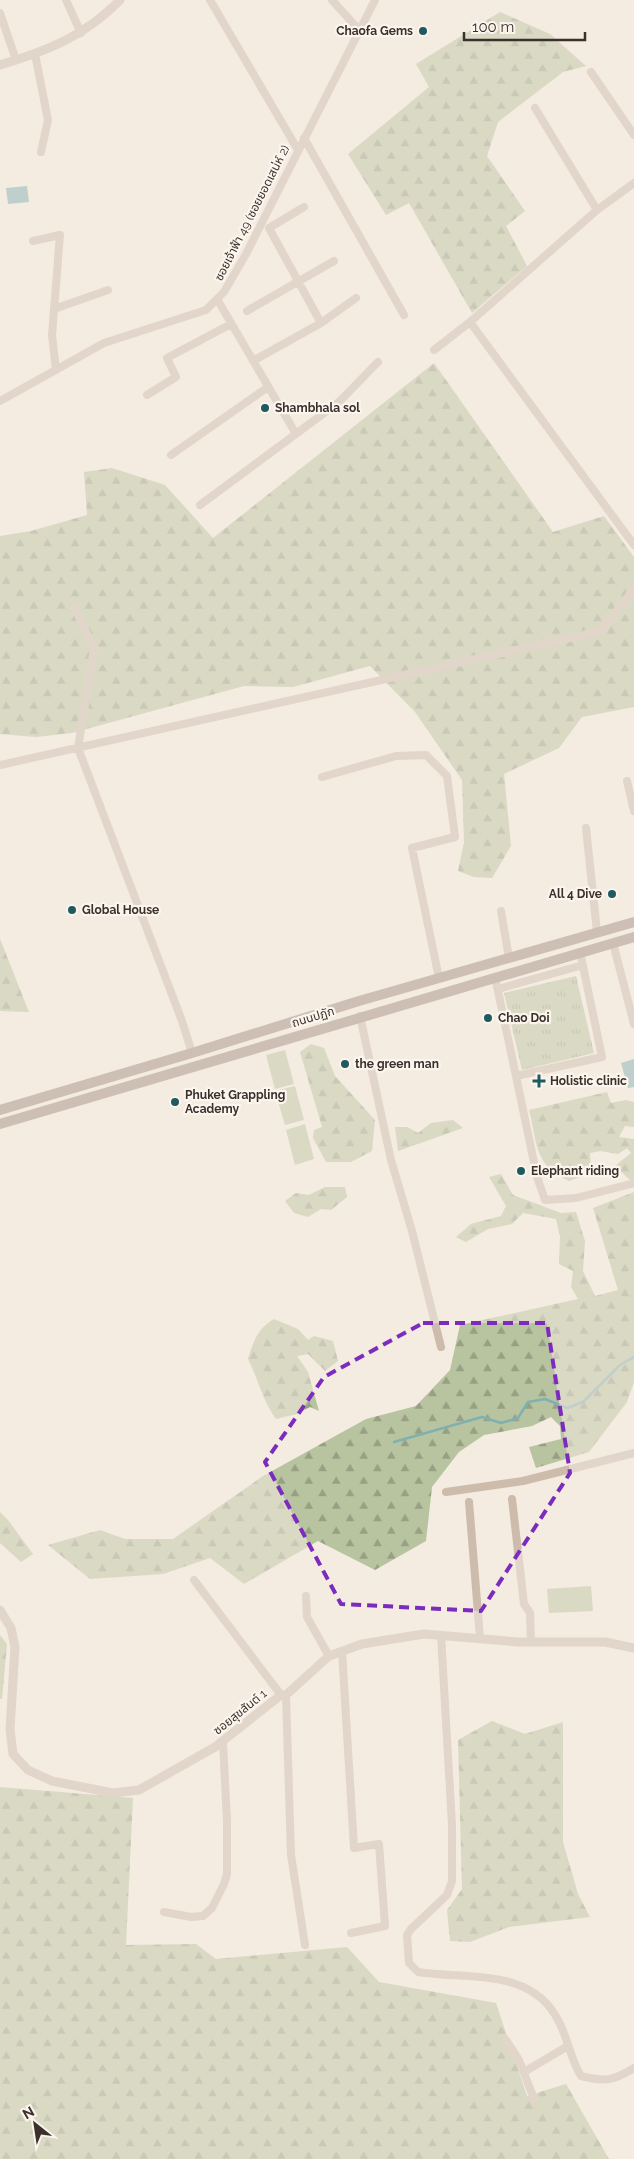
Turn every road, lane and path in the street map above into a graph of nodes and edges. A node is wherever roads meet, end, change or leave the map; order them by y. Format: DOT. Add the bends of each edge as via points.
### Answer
graph roads {
  1 [pos="66,0"];
  2 [pos="120,0"];
  3 [pos="212,0"];
  4 [pos="332,0"];
  5 [pos="375,0"];
  6 [pos="0,13"];
  7 [pos="358,30"];
  8 [pos="81,33"];
  9 [pos="35,54"];
  10 [pos="16,60"];
  11 [pos="0,65"];
  12 [pos="592,72"];
  13 [pos="535,108"];
  14 [pos="634,135"];
  15 [pos="304,138"];
  16 [pos="298,150"];
  17 [pos="41,152"];
  18 [pos="634,183"];
  19 [pos="304,207"];
  20 [pos="597,210"];
  21 [pos="33,241"];
  22 [pos="334,261"];
  23 [pos="298,282"];
  24 [pos="108,290"];
  25 [pos="356,298"];
  26 [pos="216,299"];
  27 [pos="54,309"];
  28 [pos="247,311"];
  29 [pos="404,315"];
  30 [pos="470,322"];
  31 [pos="321,323"];
  32 [pos="231,324"];
  33 [pos="434,350"];
  34 [pos="253,362"];
  35 [pos="378,362"];
  36 [pos="56,370"];
  37 [pos="268,387"];
  38 [pos="147,394"];
  39 [pos="0,401"];
  40 [pos="296,434"];
  41 [pos="171,455"];
  42 [pos="200,505"];
  43 [pos="634,546"];
  44 [pos="634,589"];
  45 [pos="74,606"];
  46 [pos="78,748"];
  47 [pos="0,766"];
  48 [pos="322,777"];
  49 [pos="627,781"];
  50 [pos="634,811"];
  51 [pos="586,828"];
  52 [pos="501,911"];
  53 [pos="634,922"];
  54 [pos="597,932"];
  55 [pos="634,937"];
  56 [pos="614,943"];
  57 [pos="580,952"];
  58 [pos="509,958"];
  59 [pos="583,965"];
  60 [pos="495,976"];
  61 [pos="439,978"];
  62 [pos="498,989"];
  63 [pos="360,1016"];
  64 [pos="634,1024"];
  65 [pos="192,1053"];
  66 [pos="168,1060"];
  67 [pos="172,1073"];
  68 [pos="516,1076"];
  69 [pos="0,1110"];
  70 [pos="0,1124"];
  71 [pos="634,1183"];
  72 [pos="441,1348"];
  73 [pos="634,1453"];
  74 [pos="446,1492"];
  75 [pos="512,1499"];
  76 [pos="468,1502"];
  77 [pos="194,1580"];
  78 [pos="306,1596"];
  79 [pos="0,1610"];
  80 [pos="441,1634"];
  81 [pos="480,1638"];
  82 [pos="532,1642"];
  83 [pos="634,1648"];
  84 [pos="342,1651"];
  85 [pos="329,1656"];
  86 [pos="284,1695"];
  87 [pos="223,1742"];
  88 [pos="164,1912"];
  89 [pos="352,1933"];
  90 [pos="305,1945"];
  91 [pos="506,2040"];
  92 [pos="568,2046"];
  93 [pos="634,2068"];
  94 [pos="524,2072"];
  95 [pos="534,2099"];
  1 -- 8 [label="street"];
  2 -- 8 [label="street"];
  3 -- 16 [label="street"];
  4 -- 7 [label="street"];
  5 -- 7 [label="street, ซอยเจ้าฟ้า 49 (ซอยยอดเสน่ห์ 2)"];
  6 -- 10 [label="street"];
  7 -- 15 [label="street, ซอยเจ้าฟ้า 49 (ซอยยอดเสน่ห์ 2)"];
  8 -- 9 [label="street"];
  9 -- 10 [label="street"];
  9 -- 17 [label="street" via="48,120"];
  10 -- 11 [label="street"];
  12 -- 14 [label="street"];
  13 -- 20 [label="street"];
  15 -- 16 [label="street, ซอยเจ้าฟ้า 49 (ซอยยอดเสน่ห์ 2)"];
  15 -- 29 [label="street"];
  16 -- 26 [label="street, ซอยเจ้าฟ้า 49 (ซอยยอดเสน่ห์ 2)" via="246,254 224,292"];
  18 -- 20 [label="street"];
  19 -- 23 [label="street" via="269,228"];
  20 -- 30 [label="street"];
  21 -- 27 [label="street" via="60,235"];
  22 -- 23 [label="street"];
  23 -- 28 [label="street"];
  23 -- 31 [label="street"];
  24 -- 27 [label="street"];
  25 -- 31 [label="street"];
  26 -- 32 [label="street"];
  26 -- 36 [label="street, ซอยเจ้าฟ้า 49 (ซอยยอดเสน่ห์ 2)" via="206,310 104,343"];
  27 -- 36 [label="street" via="52,335"];
  30 -- 33 [label="street"];
  30 -- 43 [label="street"];
  31 -- 34 [label="street"];
  32 -- 34 [label="street"];
  32 -- 38 [label="street" via="167,358 176,377"];
  34 -- 37 [label="street"];
  35 -- 40 [label="street" via="339,402"];
  36 -- 39 [label="street, ซอยเจ้าฟ้า 49 (ซอยยอดเสน่ห์ 2)"];
  37 -- 40 [label="street"];
  37 -- 41 [label="street"];
  40 -- 42 [label="street"];
  44 -- 46 [label="street" via="601,632"];
  45 -- 46 [label="street" via="94,649"];
  46 -- 47 [label="street"];
  46 -- 65 [label="street"];
  48 -- 61 [label="street" via="396,756 426,755 447,776 455,837 412,848"];
  49 -- 50 [label="street"];
  51 -- 54 [label="street"];
  52 -- 58 [label="street"];
  53 -- 54 [label="main road, ถนนปฏัก"];
  54 -- 58 [label="main road, ถนนปฏัก"];
  55 -- 56 [label="main road, ถนนปฏัก"];
  56 -- 57 [label="main road, ถนนปฏัก"];
  56 -- 64 [label="street"];
  57 -- 59 [label="street"];
  57 -- 60 [label="main road, ถนนปฏัก"];
  58 -- 61 [label="main road, ถนนปฏัก"];
  59 -- 62 [label="street"];
  59 -- 68 [label="street" via="602,1057"];
  60 -- 62 [label="street"];
  60 -- 63 [label="main road, ถนนปฏัก"];
  61 -- 65 [label="main road, ถนนปฏัก"];
  62 -- 68 [label="street"];
  63 -- 67 [label="main road, ถนนปฏัก"];
  63 -- 72 [label="street" via="391,1160"];
  65 -- 66 [label="main road, ถนนปฏัก"];
  66 -- 67 [label="main road"];
  66 -- 69 [label="main road, ถนนปฏัก"];
  67 -- 70 [label="main road, ถนนปฏัก"];
  68 -- 71 [label="street" via="537,1177 545,1200 576,1198"];
  73 -- 74 [label="street" via="523,1481"];
  75 -- 82 [label="street" via="524,1604 530,1614"];
  76 -- 81 [label="street"];
  77 -- 86 [label="street"];
  78 -- 85 [label="street" via="307,1617"];
  79 -- 87 [label="street, ซอยสุขสันต์ 1" via="12,1628 15,1646 10,1729 13,1754 28,1770 52,1781 113,1793 132,1792"];
  80 -- 81 [label="street, ซอยสุขสันต์ 1"];
  80 -- 84 [label="street, ซอยสุขสันต์ 1" via="362,1644"];
  80 -- 92 [label="street" via="452,1881 447,1895 408,1932 409,1963 418,1972 503,1979 524,1986 553,2012"];
  81 -- 82 [label="street, ซอยสุขสันต์ 1"];
  82 -- 83 [label="street, ซอยสุขสันต์ 1" via="605,1642"];
  84 -- 85 [label="street, ซอยสุขสันต์ 1"];
  84 -- 89 [label="street" via="354,1848 379,1844 384,1926"];
  85 -- 86 [label="street, ซอยสุขสันต์ 1"];
  86 -- 87 [label="street, ซอยสุขสันต์ 1"];
  86 -- 90 [label="street" via="291,1855"];
  87 -- 88 [label="street" via="227,1822 227,1874 224,1884 212,1908 202,1916"];
  91 -- 94 [label="street"];
  92 -- 93 [label="street" via="581,2076 596,2081 607,2080 618,2078"];
  92 -- 94 [label="street"];
  94 -- 95 [label="street"];
}
